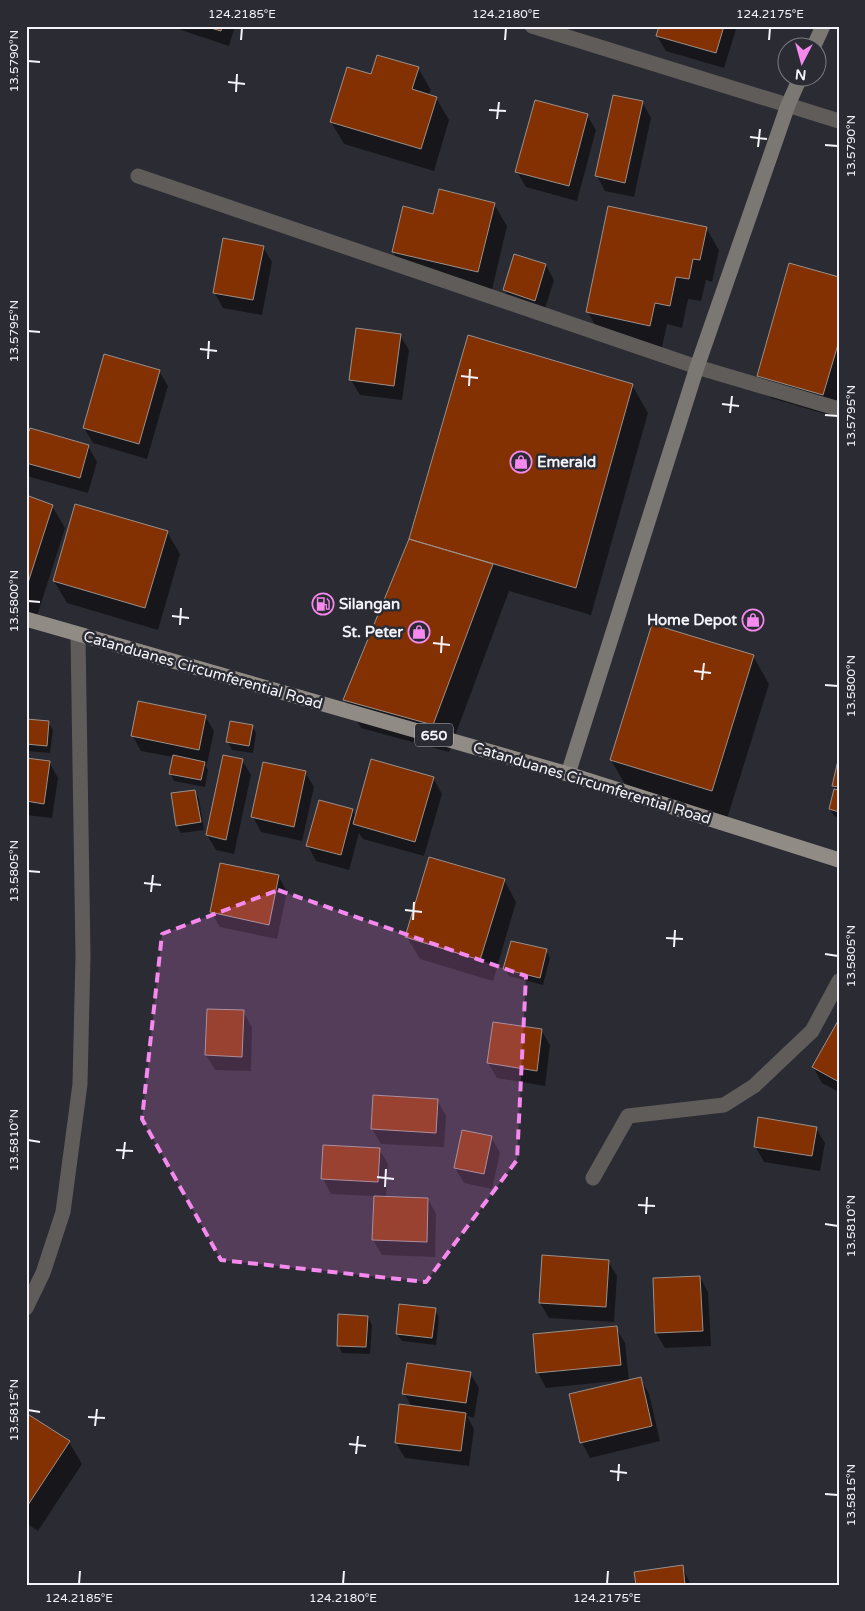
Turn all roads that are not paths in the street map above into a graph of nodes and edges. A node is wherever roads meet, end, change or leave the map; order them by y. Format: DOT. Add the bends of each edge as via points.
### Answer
graph roads {
  1 [pos="532,26"];
  2 [pos="823,26"];
  3 [pos="818,38"];
  4 [pos="796,88"];
  5 [pos="788,105"];
  6 [pos="839,121"];
  7 [pos="138,176"];
  8 [pos="697,367"];
  9 [pos="839,409"];
  10 [pos="26,620"];
  11 [pos="78,635"];
  12 [pos="568,774"];
  13 [pos="839,860"];
  14 [pos="839,981"];
  15 [pos="593,1178"];
  16 [pos="26,1308"];
  1 -- 5 [label="street"];
  2 -- 3 [label="street"];
  4 -- 5 [label="street"];
  5 -- 6 [label="street"];
  5 -- 8 [label="street"];
  7 -- 8 [label="street"];
  8 -- 9 [label="street"];
  8 -- 12 [label="street"];
  10 -- 11 [label="main road, Catanduanes Circumferential Road / 650"];
  11 -- 12 [label="main road, Catanduanes Circumferential Road / 650"];
  11 -- 16 [label="street" via="82,946 80,1084 63,1212 43,1273"];
  12 -- 13 [label="main road, Catanduanes Circumferential Road / 650"];
  14 -- 15 [label="street" via="812,1031 754,1086 724,1105 628,1116"];
}
